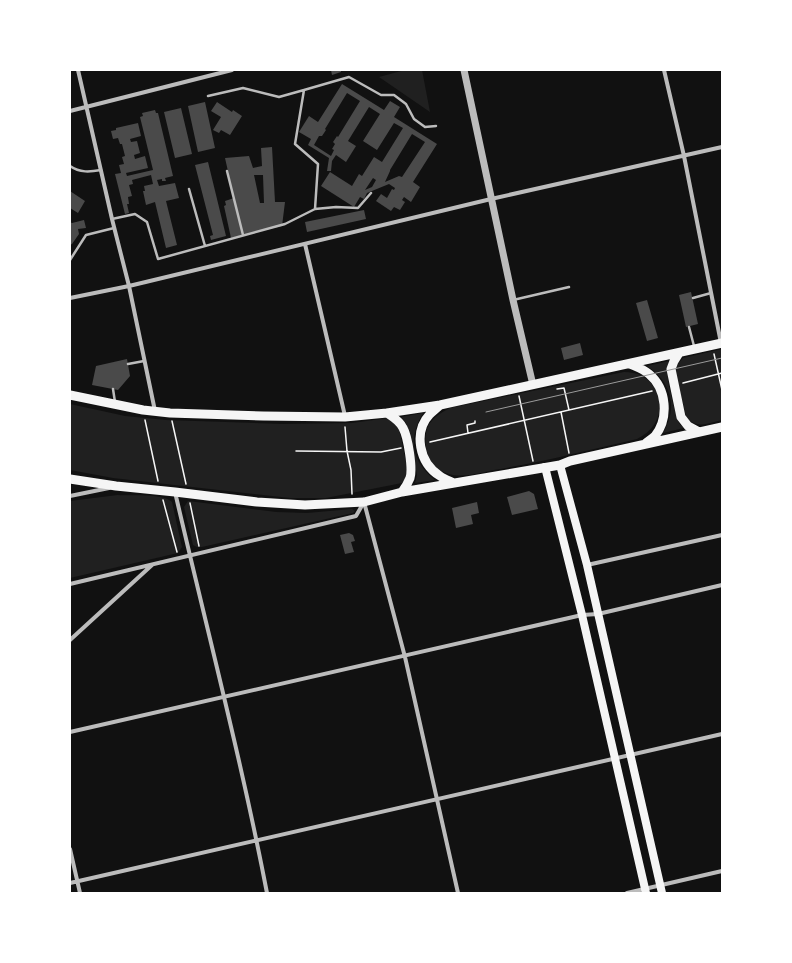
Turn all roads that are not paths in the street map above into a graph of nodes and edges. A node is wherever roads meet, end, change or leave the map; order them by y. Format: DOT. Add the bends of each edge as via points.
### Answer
graph roads {
  1 [pos="78,70"];
  2 [pos="232,70"];
  3 [pos="464,70"];
  4 [pos="664,70"];
  5 [pos="304,90"];
  6 [pos="208,96"];
  7 [pos="87,107"];
  8 [pos="70,111"];
  9 [pos="436,126"];
  10 [pos="722,148"];
  11 [pos="684,156"];
  12 [pos="70,166"];
  13 [pos="101,170"];
  14 [pos="227,171"];
  15 [pos="189,189"];
  16 [pos="371,193"];
  17 [pos="491,199"];
  18 [pos="315,209"];
  19 [pos="112,219"];
  20 [pos="114,228"];
  21 [pos="243,235"];
  22 [pos="305,244"];
  23 [pos="204,246"];
  24 [pos="70,260"];
  25 [pos="129,286"];
  26 [pos="569,287"];
  27 [pos="711,293"];
  28 [pos="70,298"];
  29 [pos="693,298"];
  30 [pos="513,300"];
  31 [pos="689,327"];
  32 [pos="719,344"];
  33 [pos="695,350"];
  34 [pos="679,353"];
  35 [pos="144,361"];
  36 [pos="128,364"];
  37 [pos="630,364"];
  38 [pos="533,385"];
  39 [pos="113,389"];
  40 [pos="70,395"];
  41 [pos="115,404"];
  42 [pos="440,405"];
  43 [pos="155,412"];
  44 [pos="387,413"];
  45 [pos="345,417"];
  46 [pos="722,427"];
  47 [pos="699,432"];
  48 [pos="644,445"];
  49 [pos="560,465"];
  50 [pos="545,467"];
  51 [pos="70,479"];
  52 [pos="454,483"];
  53 [pos="116,486"];
  54 [pos="175,492"];
  55 [pos="402,492"];
  56 [pos="70,496"];
  57 [pos="364,502"];
  58 [pos="722,535"];
  59 [pos="190,555"];
  60 [pos="154,563"];
  61 [pos="588,565"];
  62 [pos="70,584"];
  63 [pos="722,585"];
  64 [pos="598,614"];
  65 [pos="582,615"];
  66 [pos="70,640"];
  67 [pos="405,657"];
  68 [pos="224,698"];
  69 [pos="70,732"];
  70 [pos="722,734"];
  71 [pos="631,755"];
  72 [pos="614,758"];
  73 [pos="437,799"];
  74 [pos="257,840"];
  75 [pos="70,849"];
  76 [pos="722,871"];
  77 [pos="77,881"];
  78 [pos="70,883"];
  79 [pos="661,889"];
  80 [pos="645,891"];
  81 [pos="80,893"];
  82 [pos="267,893"];
  83 [pos="458,893"];
  84 [pos="627,893"];
  1 -- 7 [label="street"];
  2 -- 7 [label="street"];
  3 -- 17 [label="street"];
  4 -- 11 [label="street"];
  5 -- 6 [label="lane" via="279,97 242,88"];
  5 -- 9 [label="lane" via="349,77 381,95 394,95 406,104 414,119 425,127"];
  5 -- 18 [label="lane" via="294,144 318,164"];
  7 -- 8 [label="street"];
  7 -- 13 [label="street"];
  10 -- 11 [label="street"];
  11 -- 17 [label="street"];
  11 -- 27 [label="street"];
  12 -- 13 [label="lane" via="83,172"];
  13 -- 19 [label="street"];
  14 -- 21 [label="lane"];
  15 -- 23 [label="lane"];
  16 -- 18 [label="lane" via="358,208"];
  17 -- 22 [label="street"];
  17 -- 30 [label="street"];
  18 -- 21 [label="lane" via="285,224"];
  19 -- 20 [label="street"];
  19 -- 23 [label="lane" via="135,214 147,222 158,259"];
  20 -- 24 [label="lane" via="86,235"];
  20 -- 25 [label="street"];
  21 -- 23 [label="lane"];
  22 -- 25 [label="street"];
  22 -- 45 [label="street"];
  25 -- 28 [label="street"];
  25 -- 35 [label="street"];
  26 -- 30 [label="lane"];
  27 -- 29 [label="lane"];
  27 -- 32 [label="street"];
  30 -- 38 [label="street"];
  31 -- 33 [label="lane"];
  32 -- 33 [label="highway"];
  33 -- 34 [label="highway"];
  34 -- 37 [label="highway"];
  34 -- 47 [label="highway" via="671,369 681,417 688,426"];
  35 -- 36 [label="lane"];
  35 -- 43 [label="street"];
  37 -- 38 [label="highway"];
  37 -- 48 [label="highway" via="650,374 661,389 663,397 665,410 662,424"];
  38 -- 42 [label="highway"];
  39 -- 41 [label="lane"];
  40 -- 41 [label="highway"];
  41 -- 43 [label="highway"];
  42 -- 44 [label="highway"];
  42 -- 52 [label="highway" via="423,425 420,444 428,466 439,476"];
  43 -- 45 [label="highway"];
  44 -- 45 [label="highway"];
  44 -- 55 [label="highway" via="404,428 408,446 410,479"];
  46 -- 47 [label="highway"];
  47 -- 48 [label="highway"];
  48 -- 49 [label="highway"];
  49 -- 50 [label="highway"];
  49 -- 61 [label="main road"];
  50 -- 52 [label="highway"];
  50 -- 65 [label="main road"];
  51 -- 53 [label="highway"];
  52 -- 55 [label="highway"];
  53 -- 54 [label="highway"];
  53 -- 56 [label="street"];
  54 -- 57 [label="highway" via="305,505"];
  54 -- 59 [label="street"];
  55 -- 57 [label="highway"];
  57 -- 59 [label="street" via="356,516"];
  57 -- 67 [label="street"];
  58 -- 61 [label="street"];
  59 -- 60 [label="street"];
  59 -- 68 [label="street"];
  60 -- 62 [label="street"];
  60 -- 66 [label="street"];
  61 -- 64 [label="main road"];
  63 -- 64 [label="street"];
  64 -- 65 [label="street"];
  64 -- 71 [label="main road"];
  65 -- 67 [label="street"];
  65 -- 72 [label="main road"];
  67 -- 68 [label="street"];
  67 -- 73 [label="street"];
  68 -- 69 [label="street"];
  68 -- 74 [label="street"];
  70 -- 71 [label="street"];
  71 -- 72 [label="street"];
  71 -- 79 [label="main road"];
  72 -- 73 [label="street"];
  72 -- 80 [label="main road"];
  73 -- 74 [label="street"];
  73 -- 83 [label="street"];
  74 -- 77 [label="street"];
  74 -- 82 [label="street"];
  75 -- 77 [label="street"];
  76 -- 79 [label="street"];
  77 -- 78 [label="street"];
  77 -- 81 [label="street"];
  79 -- 80 [label="street"];
  80 -- 84 [label="street"];
}
